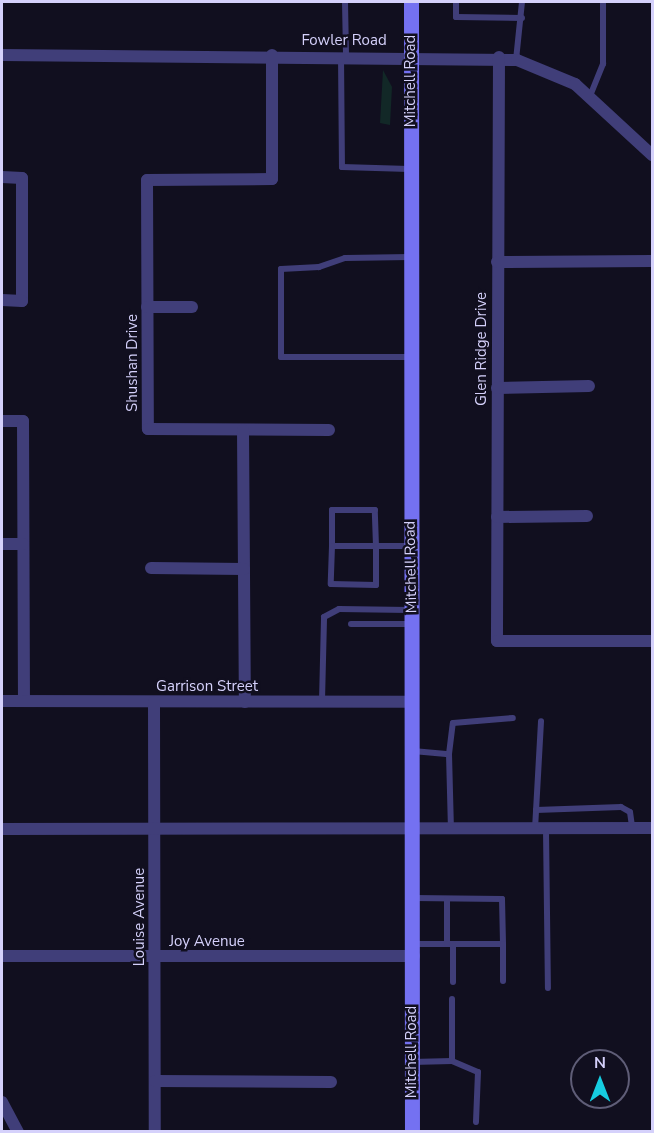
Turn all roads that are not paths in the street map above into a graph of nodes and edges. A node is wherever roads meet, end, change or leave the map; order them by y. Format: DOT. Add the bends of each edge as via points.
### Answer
graph roads {
  1 [pos="345,2"];
  2 [pos="411,2"];
  3 [pos="456,2"];
  4 [pos="522,2"];
  5 [pos="603,2"];
  6 [pos="522,18"];
  7 [pos="2,55"];
  8 [pos="272,56"];
  9 [pos="343,56"];
  10 [pos="411,56"];
  11 [pos="499,57"];
  12 [pos="516,60"];
  13 [pos="590,96"];
  14 [pos="652,155"];
  15 [pos="411,169"];
  16 [pos="2,177"];
  17 [pos="411,256"];
  18 [pos="652,261"];
  19 [pos="497,262"];
  20 [pos="2,300"];
  21 [pos="147,307"];
  22 [pos="192,307"];
  23 [pos="411,357"];
  24 [pos="589,386"];
  25 [pos="497,388"];
  26 [pos="2,421"];
  27 [pos="243,430"];
  28 [pos="329,430"];
  29 [pos="587,516"];
  30 [pos="497,517"];
  31 [pos="2,544"];
  32 [pos="23,544"];
  33 [pos="332,546"];
  34 [pos="376,546"];
  35 [pos="411,546"];
  36 [pos="151,568"];
  37 [pos="244,569"];
  38 [pos="412,617"];
  39 [pos="351,624"];
  40 [pos="652,641"];
  41 [pos="2,701"];
  42 [pos="24,701"];
  43 [pos="154,702"];
  44 [pos="245,702"];
  45 [pos="322,702"];
  46 [pos="413,702"];
  47 [pos="513,718"];
  48 [pos="541,721"];
  49 [pos="413,751"];
  50 [pos="449,754"];
  51 [pos="536,810"];
  52 [pos="632,828"];
  53 [pos="652,828"];
  54 [pos="2,829"];
  55 [pos="154,830"];
  56 [pos="413,830"];
  57 [pos="451,830"];
  58 [pos="541,830"];
  59 [pos="414,898"];
  60 [pos="447,898"];
  61 [pos="450,944"];
  62 [pos="503,944"];
  63 [pos="413,950"];
  64 [pos="2,956"];
  65 [pos="155,957"];
  66 [pos="503,981"];
  67 [pos="453,982"];
  68 [pos="548,988"];
  69 [pos="452,999"];
  70 [pos="452,1061"];
  71 [pos="412,1062"];
  72 [pos="155,1081"];
  73 [pos="331,1082"];
  74 [pos="2,1102"];
  75 [pos="476,1122"];
  76 [pos="18,1131"];
  77 [pos="155,1131"];
  78 [pos="412,1131"];
  1 -- 9 [label="lane"];
  2 -- 10 [label="main road, Mitchell Road"];
  3 -- 6 [label="lane" via="456,17"];
  4 -- 6 [label="lane"];
  5 -- 13 [label="lane" via="603,64"];
  6 -- 12 [label="lane"];
  7 -- 8 [label="street, Fowler Road"];
  8 -- 9 [label="street, Fowler Road"];
  8 -- 21 [label="street, Shushan Drive" via="272,180 147,180"];
  9 -- 10 [label="street, Fowler Road"];
  9 -- 15 [label="lane" via="342,167"];
  10 -- 11 [label="street, Fowler Road"];
  10 -- 15 [label="main road, Mitchell Road"];
  11 -- 12 [label="street, Fowler Road"];
  11 -- 19 [label="street, Glen Ridge Drive"];
  12 -- 13 [label="street, Fowler Road" via="555,72"];
  13 -- 14 [label="street, Fowler Road" via="624,133"];
  15 -- 17 [label="main road, Mitchell Road"];
  16 -- 20 [label="street" via="22,178 22,300"];
  17 -- 23 [label="main road, Mitchell Road"];
  17 -- 23 [label="lane" via="345,258 320,267 281,269 281,357"];
  18 -- 19 [label="street"];
  19 -- 25 [label="street, Glen Ridge Drive"];
  21 -- 22 [label="street"];
  21 -- 27 [label="street, Shushan Drive" via="148,429"];
  23 -- 35 [label="main road, Mitchell Road"];
  24 -- 25 [label="street"];
  25 -- 30 [label="street, Glen Ridge Drive"];
  26 -- 32 [label="street" via="23,421"];
  27 -- 28 [label="street"];
  27 -- 37 [label="street"];
  29 -- 30 [label="street"];
  30 -- 40 [label="street, Glen Ridge Drive" via="497,641"];
  31 -- 32 [label="street"];
  32 -- 42 [label="street"];
  33 -- 34 [label="lane"];
  33 -- 34 [label="lane" via="332,510 375,510"];
  33 -- 34 [label="lane" via="332,584 376,585"];
  34 -- 35 [label="lane"];
  35 -- 38 [label="main road, Mitchell Road"];
  36 -- 37 [label="street"];
  37 -- 44 [label="street"];
  38 -- 39 [label="lane"];
  38 -- 45 [label="lane" via="329,612 322,624"];
  38 -- 46 [label="main road, Mitchell Road"];
  41 -- 42 [label="street, Garrison Street"];
  42 -- 43 [label="street, Garrison Street"];
  43 -- 44 [label="street, Garrison Street"];
  43 -- 55 [label="street, Louise Avenue"];
  44 -- 45 [label="street, Garrison Street"];
  45 -- 46 [label="street, Garrison Street"];
  46 -- 49 [label="main road, Mitchell Road"];
  47 -- 50 [label="lane" via="453,723"];
  48 -- 51 [label="lane"];
  49 -- 50 [label="lane"];
  49 -- 56 [label="main road, Mitchell Road"];
  50 -- 57 [label="lane"];
  51 -- 52 [label="lane" via="621,807 630,812"];
  51 -- 58 [label="lane"];
  52 -- 53 [label="street"];
  52 -- 58 [label="street"];
  54 -- 55 [label="street"];
  55 -- 56 [label="street"];
  55 -- 65 [label="street, Louise Avenue"];
  56 -- 57 [label="street"];
  56 -- 59 [label="main road, Mitchell Road"];
  57 -- 58 [label="street"];
  58 -- 68 [label="lane"];
  59 -- 60 [label="lane"];
  59 -- 63 [label="main road, Mitchell Road"];
  60 -- 61 [label="lane"];
  60 -- 62 [label="lane" via="502,899"];
  61 -- 62 [label="lane"];
  61 -- 63 [label="lane"];
  61 -- 67 [label="lane"];
  62 -- 66 [label="lane"];
  63 -- 65 [label="street, Joy Avenue"];
  63 -- 71 [label="main road, Mitchell Road"];
  64 -- 65 [label="street, Joy Avenue"];
  65 -- 72 [label="street, Louise Avenue"];
  69 -- 70 [label="lane"];
  70 -- 71 [label="lane"];
  70 -- 75 [label="lane" via="478,1072"];
  71 -- 78 [label="main road, Mitchell Road"];
  72 -- 73 [label="street"];
  72 -- 77 [label="street, Louise Avenue"];
  74 -- 76 [label="street"];
}
